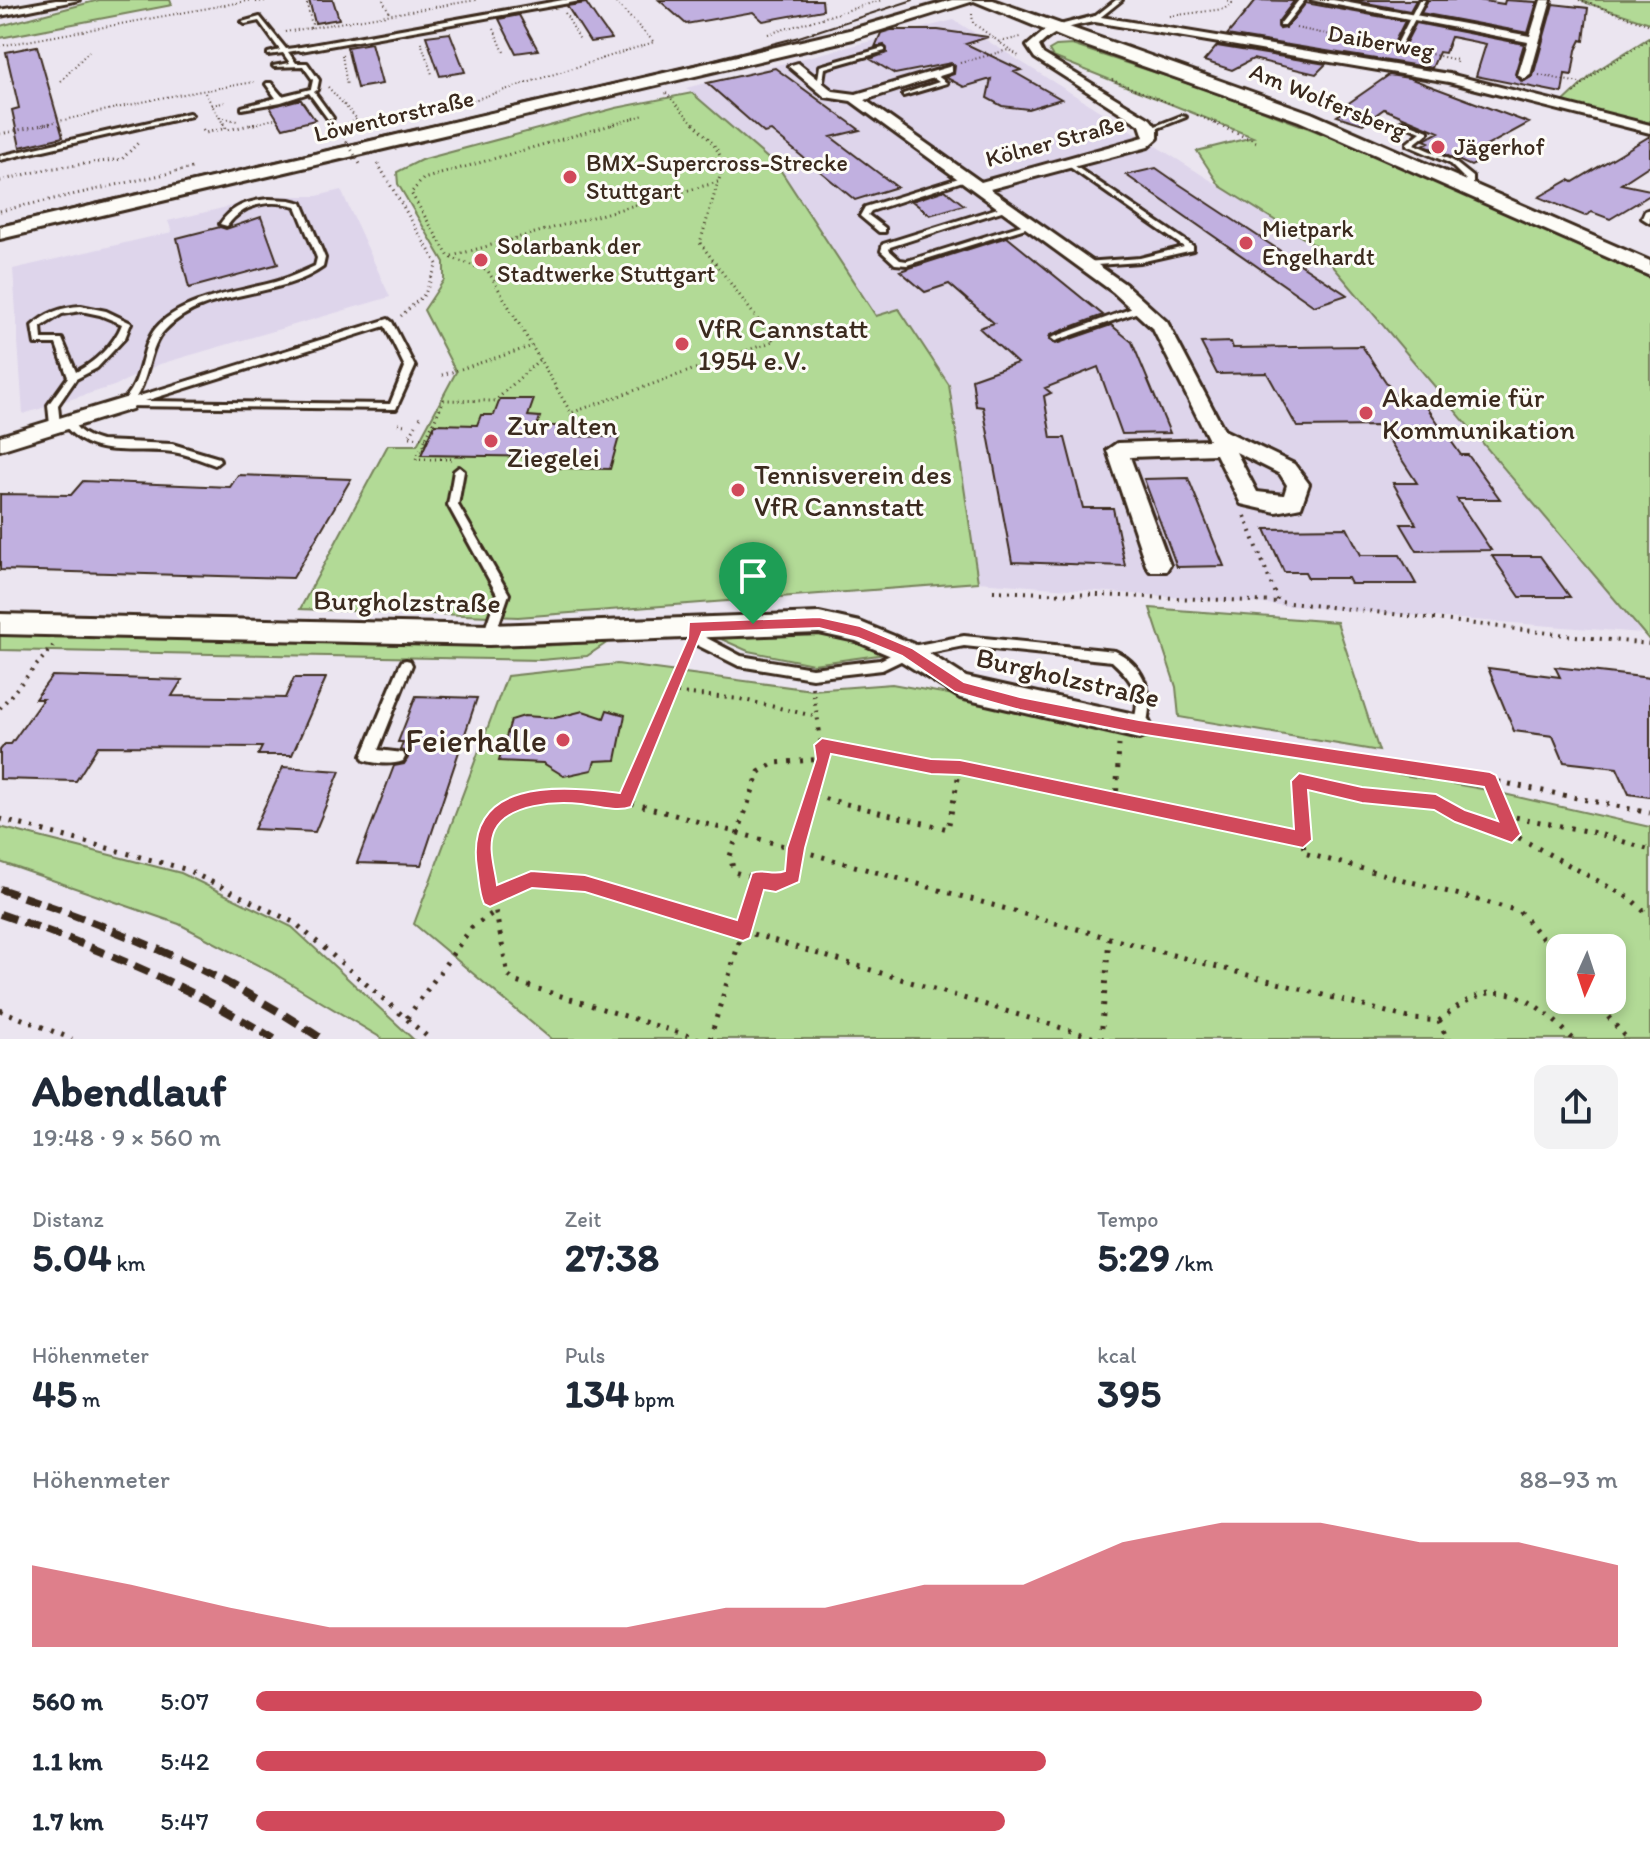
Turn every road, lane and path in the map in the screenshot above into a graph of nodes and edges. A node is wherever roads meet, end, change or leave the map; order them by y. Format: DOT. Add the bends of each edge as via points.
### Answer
graph roads {
  1 [pos="74,0"];
  2 [pos="276,0"];
  3 [pos="306,0"];
  4 [pos="383,0"];
  5 [pos="476,0"];
  6 [pos="581,0"];
  7 [pos="613,0"];
  8 [pos="967,0"];
  9 [pos="980,0"];
  10 [pos="1119,0"];
  11 [pos="1228,0"];
  12 [pos="1302,0"];
  13 [pos="1316,0"];
  14 [pos="1422,0"];
  15 [pos="1546,0"];
  16 [pos="1579,0"];
  17 [pos="254,1"];
  18 [pos="457,2"];
  19 [pos="467,2"];
  20 [pos="559,4"];
  21 [pos="936,4"];
  22 [pos="1009,12"];
  23 [pos="0,13"];
  24 [pos="390,14"];
  25 [pos="487,16"];
  26 [pos="1414,18"];
  27 [pos="1095,19"];
  28 [pos="245,22"];
  29 [pos="1282,25"];
  30 [pos="1650,25"];
  31 [pos="420,28"];
  32 [pos="268,29"];
  33 [pos="308,29"];
  34 [pos="1157,29"];
  35 [pos="1055,30"];
  36 [pos="252,32"];
  37 [pos="285,32"];
  38 [pos="1650,39"];
  39 [pos="276,40"];
  40 [pos="580,40"];
  41 [pos="1536,40"];
  42 [pos="339,41"];
  43 [pos="261,44"];
  44 [pos="0,46"];
  45 [pos="1397,47"];
  46 [pos="301,48"];
  47 [pos="91,49"];
  48 [pos="883,50"];
  49 [pos="1008,50"];
  50 [pos="284,51"];
  51 [pos="504,52"];
  52 [pos="270,54"];
  53 [pos="1323,56"];
  54 [pos="293,63"];
  55 [pos="276,66"];
  56 [pos="794,66"];
  57 [pos="948,69"];
  58 [pos="310,71"];
  59 [pos="432,74"];
  60 [pos="931,74"];
  61 [pos="1524,74"];
  62 [pos="1105,77"];
  63 [pos="261,80"];
  64 [pos="61,81"];
  65 [pos="816,83"];
  66 [pos="269,84"];
  67 [pos="1584,84"];
  68 [pos="347,86"];
  69 [pos="880,88"];
  70 [pos="663,91"];
  71 [pos="311,92"];
  72 [pos="905,95"];
  73 [pos="857,98"];
  74 [pos="281,100"];
  75 [pos="227,102"];
  76 [pos="212,105"];
  77 [pos="1561,105"];
  78 [pos="244,108"];
  79 [pos="1182,112"];
  80 [pos="874,113"];
  81 [pos="1194,113"];
  82 [pos="189,115"];
  83 [pos="644,115"];
  84 [pos="425,116"];
  85 [pos="330,118"];
  86 [pos="160,122"];
  87 [pos="1403,123"];
  88 [pos="226,128"];
  89 [pos="1151,129"];
  90 [pos="1650,129"];
  91 [pos="203,130"];
  92 [pos="0,134"];
  93 [pos="1256,142"];
  94 [pos="0,158"];
  95 [pos="33,163"];
  96 [pos="360,164"];
  97 [pos="378,164"];
  98 [pos="1069,164"];
  99 [pos="195,167"];
  100 [pos="47,169"];
  101 [pos="0,181"];
  102 [pos="718,182"];
  103 [pos="972,183"];
  104 [pos="1464,185"];
  105 [pos="1007,208"];
  106 [pos="0,211"];
  107 [pos="224,224"];
  108 [pos="1031,225"];
  109 [pos="882,230"];
  110 [pos="0,233"];
  111 [pos="452,256"];
  112 [pos="1085,264"];
  113 [pos="1650,269"];
  114 [pos="1141,308"];
  115 [pos="388,322"];
  116 [pos="1055,338"];
  117 [pos="533,346"];
  118 [pos="540,359"];
  119 [pos="442,375"];
  120 [pos="73,377"];
  121 [pos="125,404"];
  122 [pos="571,413"];
  123 [pos="61,424"];
  124 [pos="416,425"];
  125 [pos="575,430"];
  126 [pos="426,438"];
  127 [pos="1222,441"];
  128 [pos="0,443"];
  129 [pos="215,461"];
  130 [pos="461,465"];
  131 [pos="1249,498"];
  132 [pos="1158,565"];
  133 [pos="993,591"];
  134 [pos="1278,602"];
  135 [pos="0,624"];
  136 [pos="68,627"];
  137 [pos="695,632"];
  138 [pos="489,635"];
  139 [pos="1650,644"];
  140 [pos="907,652"];
  141 [pos="406,665"];
  142 [pos="812,673"];
  143 [pos="669,692"];
  144 [pos="0,708"];
  145 [pos="814,716"];
  146 [pos="1130,725"];
  147 [pos="822,745"];
  148 [pos="398,757"];
  149 [pos="824,759"];
  150 [pos="960,768"];
  151 [pos="1490,780"];
  152 [pos="813,796"];
  153 [pos="625,801"];
  154 [pos="1116,802"];
  155 [pos="1650,813"];
  156 [pos="1505,815"];
  157 [pos="0,819"];
  158 [pos="738,831"];
  159 [pos="1512,834"];
  160 [pos="1303,840"];
  161 [pos="796,848"];
  162 [pos="1650,850"];
  163 [pos="758,879"];
  164 [pos="490,898"];
  165 [pos="493,913"];
  166 [pos="1650,917"];
  167 [pos="743,931"];
  168 [pos="1109,938"];
  169 [pos="1546,943"];
  170 [pos="0,1010"];
  171 [pos="1606,1014"];
  172 [pos="407,1018"];
  173 [pos="1439,1021"];
  174 [pos="72,1039"];
  175 [pos="430,1039"];
  176 [pos="699,1039"];
  177 [pos="710,1039"];
  178 [pos="1100,1039"];
  179 [pos="1447,1039"];
  180 [pos="1573,1039"];
  181 [pos="1627,1039"];
  1 -- 23 [label="street"];
  2 -- 17 [label="path"];
  3 -- 33 [label="path" via="312,25"];
  4 -- 24 [label="path"];
  5 -- 19 [label="path"];
  6 -- 20 [label="street"];
  7 -- 84 [label="path" via="654,42"];
  8 -- 21 [label="main road, Löwentorstraße"];
  9 -- 22 [label="main road, Am Wolfersberg"];
  10 -- 27 [label="lane"];
  11 -- 34 [label="path" via="1232,3 1224,9 1171,14"];
  12 -- 29 [label="lane"];
  13 -- 26 [label="street"];
  14 -- 26 [label="lane"];
  15 -- 41 [label="street"];
  16 -- 30 [label="path"];
  17 -- 44 [label="path"];
  18 -- 19 [label="path"];
  18 -- 24 [label="path"];
  20 -- 25 [label="street"];
  20 -- 40 [label="path"];
  21 -- 22 [label="main road"];
  21 -- 110 [label="main road, Löwentorstraße" via="853,34"];
  22 -- 35 [label="main road, Am Wolfersberg"];
  24 -- 33 [label="path"];
  25 -- 31 [label="street"];
  25 -- 51 [label="path"];
  26 -- 41 [label="street"];
  26 -- 45 [label="lane"];
  27 -- 34 [label="street, Daiberweg"];
  27 -- 35 [label="street, Daiberweg"];
  28 -- 32 [label="lane" via="260,19"];
  29 -- 53 [label="path" via="1336,36"];
  31 -- 42 [label="street"];
  31 -- 59 [label="path"];
  32 -- 36 [label="lane"];
  32 -- 39 [label="lane"];
  33 -- 37 [label="path"];
  34 -- 53 [label="street, Daiberweg"];
  35 -- 89 [label="street, Kölner Straße" via="1033,46 1039,56"];
  35 -- 104 [label="main road, Am Wolfersberg" via="1305,117"];
  38 -- 67 [label="path"];
  39 -- 43 [label="lane"];
  39 -- 50 [label="lane"];
  41 -- 61 [label="street"];
  42 -- 46 [label="street"];
  42 -- 68 [label="path"];
  46 -- 50 [label="lane"];
  47 -- 64 [label="path"];
  48 -- 65 [label="lane" via="822,67"];
  49 -- 57 [label="path"];
  50 -- 52 [label="lane"];
  50 -- 54 [label="lane"];
  53 -- 77 [label="street, Daiberweg"];
  54 -- 55 [label="lane"];
  54 -- 58 [label="lane" via="305,64"];
  56 -- 65 [label="street, Kölner Straße"];
  57 -- 60 [label="street"];
  58 -- 71 [label="lane" via="316,80"];
  58 -- 96 [label="path, bridge" via="326,75 327,85 357,119 331,132 333,137 344,136"];
  60 -- 69 [label="street"];
  60 -- 72 [label="lane" via="944,83"];
  61 -- 67 [label="path"];
  62 -- 79 [label="path"];
  63 -- 92 [label="path"];
  65 -- 73 [label="street, Kölner Straße" via="835,96"];
  66 -- 74 [label="lane"];
  67 -- 77 [label="path"];
  69 -- 73 [label="street"];
  69 -- 80 [label="street" via="889,98"];
  70 -- 102 [label="path" via="720,151 724,168"];
  71 -- 74 [label="lane"];
  71 -- 85 [label="lane"];
  73 -- 80 [label="street, Kölner Straße"];
  74 -- 78 [label="lane"];
  75 -- 76 [label="path"];
  77 -- 90 [label="street, Daiberweg"];
  79 -- 89 [label="lane"];
  80 -- 103 [label="street, Kölner Straße"];
  81 -- 93 [label="path"];
  82 -- 86 [label="lane"];
  83 -- 111 [label="path" via="423,179 411,193"];
  86 -- 94 [label="lane"];
  86 -- 100 [label="path" via="122,159"];
  87 -- 104 [label="lane" via="1426,132 1409,144 1451,162 1470,179"];
  88 -- 91 [label="path"];
  89 -- 98 [label="street, Kölner Straße" via="1151,138 1143,144"];
  95 -- 100 [label="path"];
  97 -- 115 [label="path" via="437,264 432,282 411,310"];
  98 -- 103 [label="street, Kölner Straße"];
  98 -- 112 [label="lane" via="1190,248 1140,260"];
  99 -- 106 [label="path"];
  100 -- 101 [label="path"];
  102 -- 111 [label="path"];
  102 -- 122 [label="path" via="700,243 774,341"];
  103 -- 105 [label="street, Kölner Straße"];
  103 -- 109 [label="lane" via="868,209 864,216"];
  104 -- 113 [label="main road, Am Wolfersberg"];
  105 -- 108 [label="street, Kölner Straße"];
  105 -- 108 [label="lane" via="886,246 885,251 907,263"];
  107 -- 121 [label="lane" via="231,213 247,205 299,205 321,258 319,267 300,279 177,315 159,330 137,392"];
  108 -- 112 [label="street, Kölner Straße"];
  111 -- 117 [label="path" via="488,271"];
  112 -- 114 [label="street, Kölner Straße"];
  114 -- 116 [label="lane"];
  114 -- 127 [label="street, Kölner Straße" via="1161,326"];
  115 -- 121 [label="lane"];
  115 -- 121 [label="lane" via="410,367 393,407"];
  117 -- 118 [label="path"];
  117 -- 119 [label="path"];
  118 -- 122 [label="path"];
  118 -- 126 [label="path" via="495,401 444,400"];
  120 -- 120 [label="lane" via="94,366 127,323 88,306 47,317 36,326 38,342 59,341"];
  120 -- 123 [label="lane" via="53,405"];
  121 -- 123 [label="street"];
  122 -- 125 [label="path"];
  123 -- 128 [label="street"];
  123 -- 129 [label="lane" via="107,446 174,448"];
  124 -- 126 [label="path" via="409,437"];
  126 -- 130 [label="path" via="416,459"];
  127 -- 131 [label="street, Kölner Straße"];
  127 -- 131 [label="street" via="1287,469 1298,484 1293,501 1276,504"];
  127 -- 132 [label="street" via="1117,450"];
  130 -- 138 [label="lane" via="453,505 503,594"];
  131 -- 134 [label="path" via="1241,506"];
  133 -- 134 [label="path"];
  134 -- 139 [label="path"];
  135 -- 136 [label="street, Burgholzstraße"];
  136 -- 138 [label="street, Burgholzstraße"];
  136 -- 144 [label="path"];
  137 -- 138 [label="street, Burgholzstraße"];
  137 -- 140 [label="street, Burgholzstraße" via="819,623 860,632"];
  137 -- 142 [label="lane" via="739,661"];
  137 -- 143 [label="path"];
  140 -- 142 [label="lane" via="882,665"];
  140 -- 146 [label="street, Burgholzstraße" via="960,687"];
  140 -- 146 [label="lane" via="964,641 1115,656 1134,672 1146,700"];
  141 -- 148 [label="lane" via="369,756"];
  142 -- 145 [label="path"];
  143 -- 145 [label="path" via="740,699"];
  143 -- 153 [label="path"];
  145 -- 147 [label="path"];
  146 -- 151 [label="path, Burgholzstraße"];
  146 -- 154 [label="path"];
  147 -- 149 [label="path"];
  147 -- 150 [label="path"];
  149 -- 152 [label="path"];
  149 -- 158 [label="path" via="774,763 759,772"];
  150 -- 152 [label="path" via="948,829"];
  150 -- 154 [label="path"];
  151 -- 155 [label="path, Burgholzstraße"];
  151 -- 156 [label="path"];
  152 -- 161 [label="path"];
  153 -- 158 [label="path"];
  153 -- 164 [label="path" via="568,794 525,800 497,814 483,846"];
  154 -- 160 [label="path"];
  156 -- 159 [label="path"];
  156 -- 162 [label="path"];
  157 -- 172 [label="path" via="185,869 295,923"];
  158 -- 161 [label="path"];
  158 -- 163 [label="path" via="730,856 734,872"];
  159 -- 160 [label="path" via="1461,817 1436,802 1362,795 1299,781"];
  159 -- 166 [label="path" via="1631,899"];
  160 -- 169 [label="path" via="1304,853 1519,911"];
  161 -- 163 [label="path" via="793,876 776,884"];
  161 -- 168 [label="path"];
  163 -- 167 [label="path"];
  164 -- 165 [label="path"];
  164 -- 167 [label="path" via="531,879 585,883"];
  165 -- 172 [label="path" via="472,927"];
  165 -- 176 [label="path" via="508,975 516,982"];
  167 -- 177 [label="path"];
  167 -- 178 [label="path"];
  168 -- 173 [label="path" via="1413,1019"];
  168 -- 178 [label="path"];
  170 -- 174 [label="path"];
  171 -- 181 [label="path"];
  172 -- 175 [label="path"];
  173 -- 179 [label="path"];
  173 -- 180 [label="path" via="1477,991 1510,991 1535,1004"];
}
